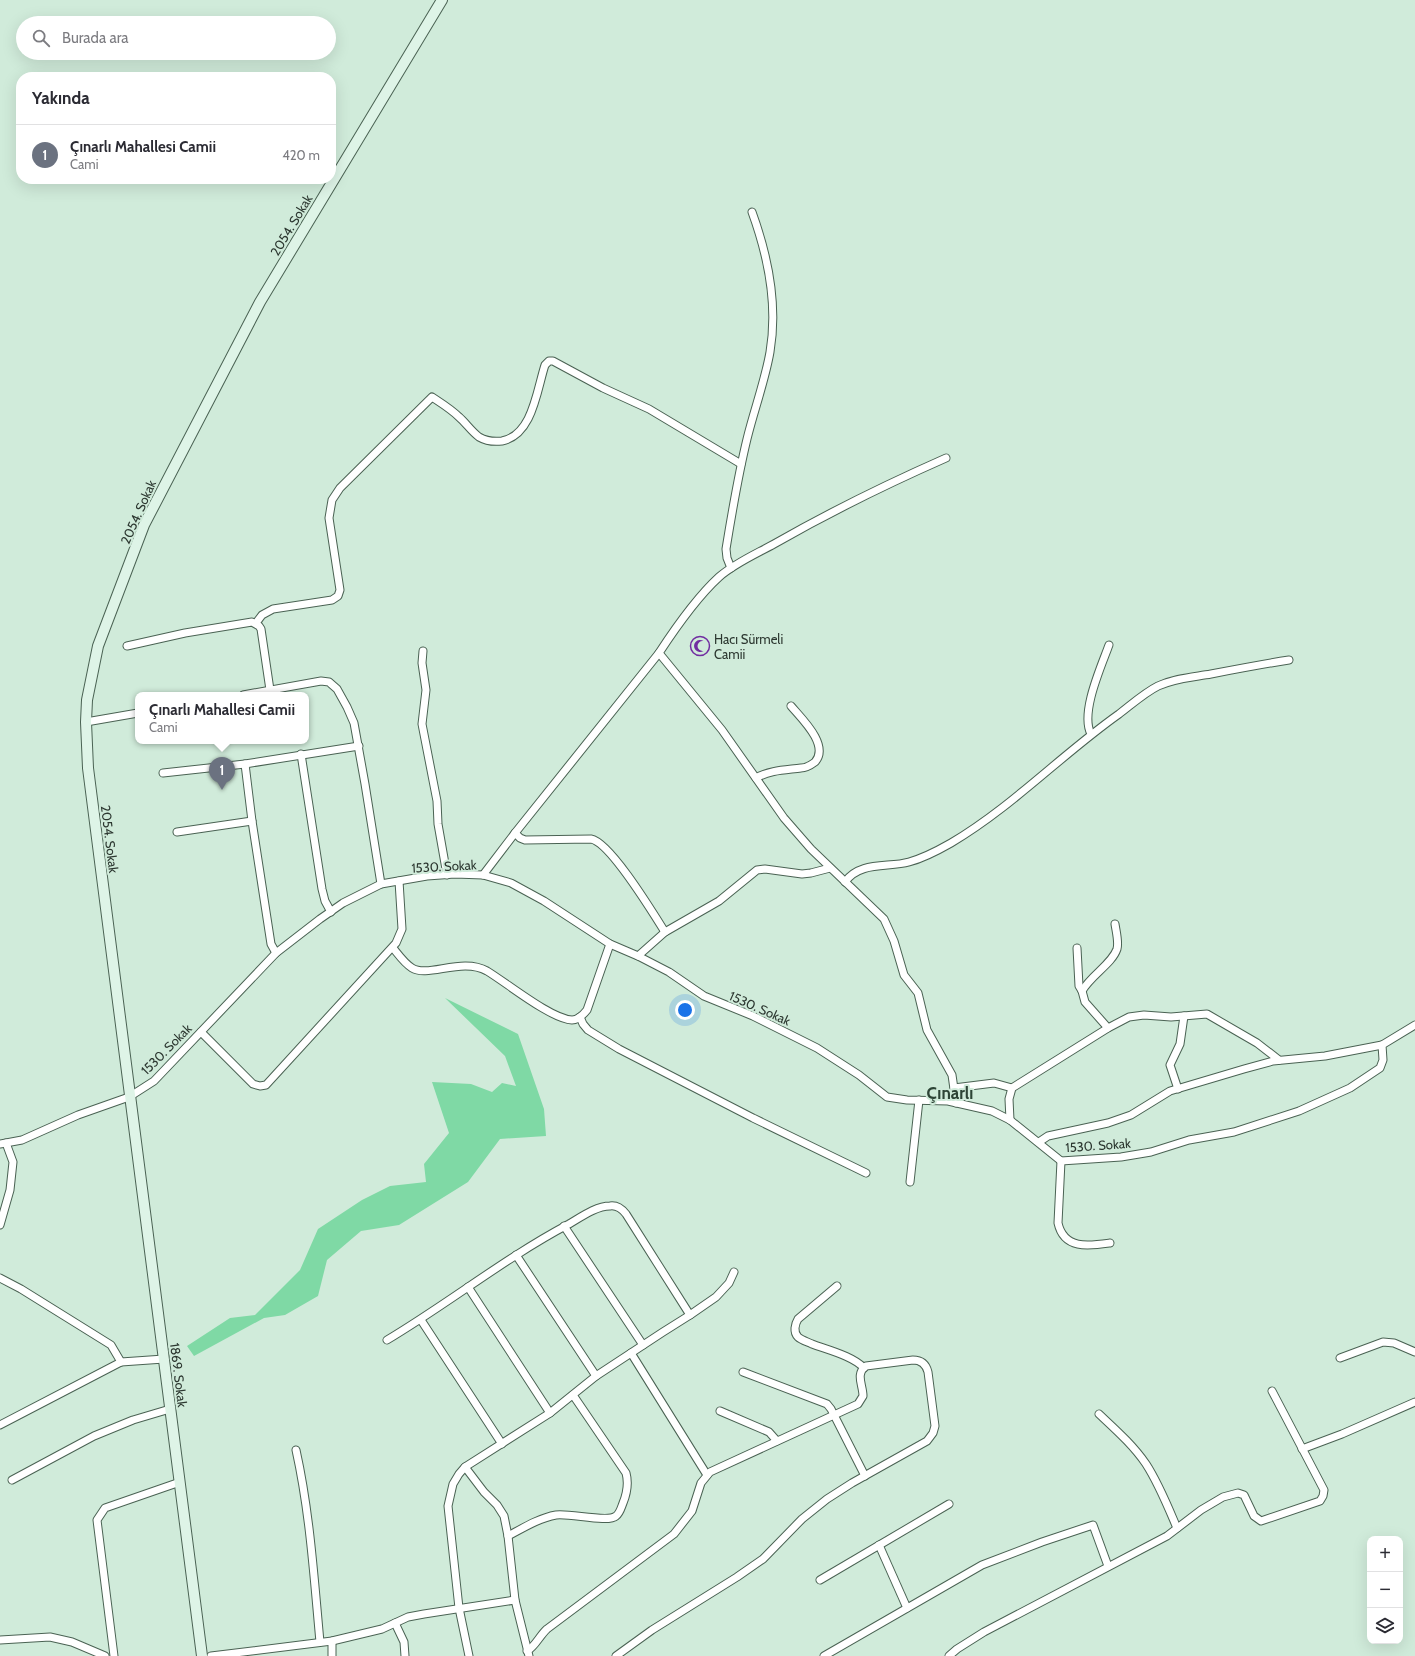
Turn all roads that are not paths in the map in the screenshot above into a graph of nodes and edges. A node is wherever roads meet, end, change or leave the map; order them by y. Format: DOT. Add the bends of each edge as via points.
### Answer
graph roads {
  1 [pos="442,0"];
  2 [pos="336,176"];
  3 [pos="331,184"];
  4 [pos="752,212"];
  5 [pos="946,458"];
  6 [pos="741,464"];
  7 [pos="731,568"];
  8 [pos="256,623"];
  9 [pos="1108,645"];
  10 [pos="127,646"];
  11 [pos="423,651"];
  12 [pos="659,653"];
  13 [pos="1289,660"];
  14 [pos="270,690"];
  15 [pos="259,692"];
  16 [pos="791,706"];
  17 [pos="135,714"];
  18 [pos="86,722"];
  19 [pos="1091,734"];
  20 [pos="359,746"];
  21 [pos="301,754"];
  22 [pos="246,764"];
  23 [pos="164,773"];
  24 [pos="756,778"];
  25 [pos="252,821"];
  26 [pos="176,832"];
  27 [pos="514,832"];
  28 [pos="830,868"];
  29 [pos="447,875"];
  30 [pos="483,875"];
  31 [pos="400,881"];
  32 [pos="845,882"];
  33 [pos="381,884"];
  34 [pos="330,912"];
  35 [pos="1115,924"];
  36 [pos="665,932"];
  37 [pos="610,944"];
  38 [pos="393,948"];
  39 [pos="1078,948"];
  40 [pos="276,953"];
  41 [pos="638,956"];
  42 [pos="1082,991"];
  43 [pos="1184,1016"];
  44 [pos="580,1017"];
  45 [pos="1415,1025"];
  46 [pos="1108,1028"];
  47 [pos="201,1032"];
  48 [pos="1382,1045"];
  49 [pos="1279,1060"];
  50 [pos="954,1088"];
  51 [pos="1012,1088"];
  52 [pos="1178,1089"];
  53 [pos="129,1097"];
  54 [pos="919,1100"];
  55 [pos="956,1103"];
  56 [pos="1010,1120"];
  57 [pos="1039,1142"];
  58 [pos="3,1143"];
  59 [pos="1061,1160"];
  60 [pos="866,1173"];
  61 [pos="910,1182"];
  62 [pos="0,1225"];
  63 [pos="564,1226"];
  64 [pos="1110,1243"];
  65 [pos="516,1255"];
  66 [pos="734,1272"];
  67 [pos="0,1278"];
  68 [pos="838,1286"];
  69 [pos="468,1287"];
  70 [pos="690,1315"];
  71 [pos="421,1320"];
  72 [pos="387,1340"];
  73 [pos="643,1345"];
  74 [pos="1415,1352"];
  75 [pos="631,1354"];
  76 [pos="1340,1358"];
  77 [pos="164,1359"];
  78 [pos="122,1362"];
  79 [pos="864,1368"];
  80 [pos="743,1372"];
  81 [pos="596,1376"];
  82 [pos="1272,1391"];
  83 [pos="573,1395"];
  84 [pos="1415,1402"];
  85 [pos="170,1409"];
  86 [pos="720,1411"];
  87 [pos="550,1413"];
  88 [pos="1099,1414"];
  89 [pos="834,1415"];
  90 [pos="0,1425"];
  91 [pos="777,1441"];
  92 [pos="502,1444"];
  93 [pos="1302,1449"];
  94 [pos="296,1450"];
  95 [pos="465,1467"];
  96 [pos="706,1475"];
  97 [pos="865,1476"];
  98 [pos="12,1480"];
  99 [pos="180,1482"];
  100 [pos="949,1504"];
  101 [pos="1177,1528"];
  102 [pos="508,1536"];
  103 [pos="879,1545"];
  104 [pos="1108,1566"];
  105 [pos="820,1580"];
  106 [pos="515,1600"];
  107 [pos="459,1608"];
  108 [pos="907,1608"];
  109 [pos="395,1623"];
  110 [pos="0,1640"];
  111 [pos="332,1641"];
  112 [pos="320,1642"];
  113 [pos="528,1653"];
  114 [pos="105,1656"];
  115 [pos="114,1656"];
  116 [pos="202,1656"];
  117 [pos="211,1656"];
  118 [pos="332,1656"];
  119 [pos="405,1656"];
  120 [pos="469,1656"];
  121 [pos="616,1656"];
  122 [pos="824,1656"];
  123 [pos="949,1656"];
  1 -- 2 [label="main road, 2054. Sokak"];
  3 -- 18 [label="main road, 2054. Sokak" via="260,302 147,518 98,646 87,700"];
  4 -- 6 [label="street" via="767,262 772,329 768,364"];
  5 -- 7 [label="street" via="876,489"];
  6 -- 7 [label="street" via="726,549"];
  6 -- 8 [label="street" via="655,412 553,361 545,365 526,424 515,436 505,440 490,441 481,438 432,397 340,488 332,500 329,518 340,590 338,596 332,600 273,609 262,615"];
  7 -- 12 [label="street" via="700,598 672,632"];
  8 -- 10 [label="street" via="245,622"];
  8 -- 14 [label="street" via="262,633"];
  9 -- 19 [label="street" via="1087,719"];
  11 -- 29 [label="street" via="426,690 422,724 437,801 438,824"];
  12 -- 24 [label="street" via="722,730"];
  12 -- 27 [label="street"];
  13 -- 19 [label="street" via="1182,678 1164,684 1156,687"];
  14 -- 15 [label="street"];
  14 -- 20 [label="street" via="322,682 332,684 343,697 351,715"];
  16 -- 24 [label="street" via="812,730 818,742 817,759 805,768 770,772"];
  17 -- 18 [label="street"];
  18 -- 53 [label="main road, 2054. Sokak" via="89,776"];
  19 -- 32 [label="street" via="1003,808 936,852 912,862 861,870"];
  20 -- 21 [label="street"];
  20 -- 33 [label="street"];
  21 -- 22 [label="street"];
  21 -- 34 [label="street" via="322,889"];
  22 -- 23 [label="street"];
  22 -- 25 [label="street"];
  24 -- 28 [label="street" via="784,818"];
  25 -- 26 [label="street"];
  25 -- 40 [label="street" via="271,944"];
  27 -- 30 [label="street"];
  27 -- 36 [label="street" via="525,840 590,839 600,843 638,889"];
  28 -- 32 [label="street"];
  28 -- 36 [label="street" via="806,873 756,870 719,901"];
  29 -- 30 [label="street, 1530. Sokak"];
  29 -- 31 [label="street, 1530. Sokak"];
  30 -- 37 [label="street, 1530. Sokak" via="511,883"];
  31 -- 33 [label="street, 1530. Sokak"];
  31 -- 38 [label="street" via="402,929"];
  32 -- 50 [label="street" via="884,919 894,941 904,976 918,993 927,1030 952,1075"];
  33 -- 34 [label="street, 1530. Sokak"];
  34 -- 40 [label="street, 1530. Sokak"];
  35 -- 42 [label="street" via="1117,949 1110,961 1092,976"];
  36 -- 41 [label="street"];
  37 -- 41 [label="street, 1530. Sokak"];
  37 -- 44 [label="street" via="587,1010"];
  38 -- 44 [label="street" via="413,969 464,965 478,967 560,1017 572,1020"];
  38 -- 47 [label="street" via="266,1085 253,1084"];
  39 -- 42 [label="street" via="1079,986"];
  40 -- 47 [label="street, 1530. Sokak"];
  41 -- 54 [label="street, 1530. Sokak" via="669,972 704,996 753,1016 817,1048 887,1097"];
  42 -- 46 [label="street" via="1085,1002"];
  43 -- 46 [label="street" via="1129,1017"];
  43 -- 49 [label="street" via="1208,1014 1257,1043"];
  43 -- 52 [label="street" via="1180,1044 1170,1065"];
  44 -- 60 [label="street" via="588,1030 619,1049"];
  45 -- 48 [label="street"];
  46 -- 51 [label="street"];
  47 -- 53 [label="street, 1530. Sokak" via="154,1081"];
  48 -- 49 [label="street" via="1325,1056"];
  48 -- 59 [label="street, 1530. Sokak" via="1383,1060 1380,1068 1350,1088 1300,1111 1234,1132 1189,1140 1151,1152 1121,1157"];
  49 -- 52 [label="street"];
  50 -- 51 [label="street" via="994,1083"];
  50 -- 55 [label="street"];
  51 -- 56 [label="street" via="1009,1099"];
  52 -- 57 [label="street" via="1131,1115 1108,1123 1048,1136"];
  53 -- 58 [label="street, 1530. Sokak" via="78,1115 22,1140"];
  53 -- 77 [label="main road, 1869. Sokak"];
  54 -- 55 [label="street, 1530. Sokak"];
  54 -- 61 [label="street"];
  55 -- 56 [label="street, 1530. Sokak" via="992,1111"];
  56 -- 57 [label="street, 1530. Sokak"];
  57 -- 59 [label="street, 1530. Sokak"];
  58 -- 62 [label="street" via="13,1162 10,1190"];
  59 -- 64 [label="street" via="1058,1218 1062,1233 1068,1241 1081,1245"];
  63 -- 65 [label="street"];
  63 -- 70 [label="street" via="607,1206 620,1209 626,1214"];
  63 -- 73 [label="street"];
  65 -- 69 [label="street"];
  65 -- 81 [label="street"];
  66 -- 70 [label="street" via="730,1283 723,1290"];
  67 -- 78 [label="street" via="111,1345"];
  68 -- 79 [label="street" via="798,1319 795,1325 796,1334 808,1342 857,1361"];
  69 -- 71 [label="street"];
  69 -- 87 [label="street"];
  70 -- 73 [label="street"];
  71 -- 72 [label="street"];
  71 -- 92 [label="street"];
  73 -- 75 [label="street"];
  74 -- 76 [label="street" via="1394,1343 1379,1342"];
  75 -- 81 [label="street"];
  75 -- 96 [label="street"];
  77 -- 78 [label="street"];
  77 -- 85 [label="main road, 1869. Sokak"];
  78 -- 90 [label="street"];
  79 -- 89 [label="street" via="860,1375 863,1393 860,1402"];
  79 -- 97 [label="street" via="869,1365 913,1360 922,1363 928,1372 935,1426 927,1441"];
  80 -- 89 [label="street" via="824,1402 830,1406"];
  81 -- 83 [label="street"];
  82 -- 93 [label="street"];
  83 -- 87 [label="street"];
  83 -- 102 [label="street" via="626,1473 628,1488 620,1511 608,1520 555,1515"];
  84 -- 93 [label="street"];
  85 -- 98 [label="street" via="133,1420 94,1436"];
  85 -- 99 [label="main road, 1869. Sokak"];
  86 -- 91 [label="street" via="769,1432"];
  87 -- 92 [label="street"];
  88 -- 101 [label="street" via="1145,1464 1157,1483"];
  89 -- 91 [label="street"];
  89 -- 97 [label="street"];
  91 -- 96 [label="street"];
  92 -- 95 [label="street"];
  93 -- 101 [label="street" via="1324,1490 1320,1501 1261,1521 1254,1516 1246,1497 1241,1493 1235,1493 1201,1510"];
  94 -- 112 [label="street" via="309,1532"];
  95 -- 102 [label="street" via="504,1516"];
  95 -- 107 [label="street" via="453,1484 448,1506"];
  96 -- 113 [label="street" via="692,1511 674,1534 553,1624 540,1635"];
  97 -- 121 [label="street" via="802,1518 762,1559"];
  99 -- 115 [label="street" via="105,1508 97,1520"];
  99 -- 116 [label="main road, 1869. Sokak"];
  100 -- 103 [label="street"];
  101 -- 104 [label="street" via="1167,1536"];
  102 -- 106 [label="street"];
  103 -- 105 [label="street"];
  103 -- 108 [label="street"];
  104 -- 108 [label="street" via="1093,1525 994,1560"];
  104 -- 123 [label="street" via="984,1632"];
  106 -- 107 [label="street"];
  106 -- 113 [label="street"];
  107 -- 109 [label="street" via="408,1617"];
  107 -- 120 [label="street"];
  108 -- 122 [label="street"];
  109 -- 111 [label="street" via="382,1629"];
  109 -- 119 [label="street" via="404,1642"];
  110 -- 114 [label="street" via="50,1637 72,1642"];
  111 -- 112 [label="street"];
  111 -- 118 [label="street"];
  112 -- 117 [label="street"];
}
